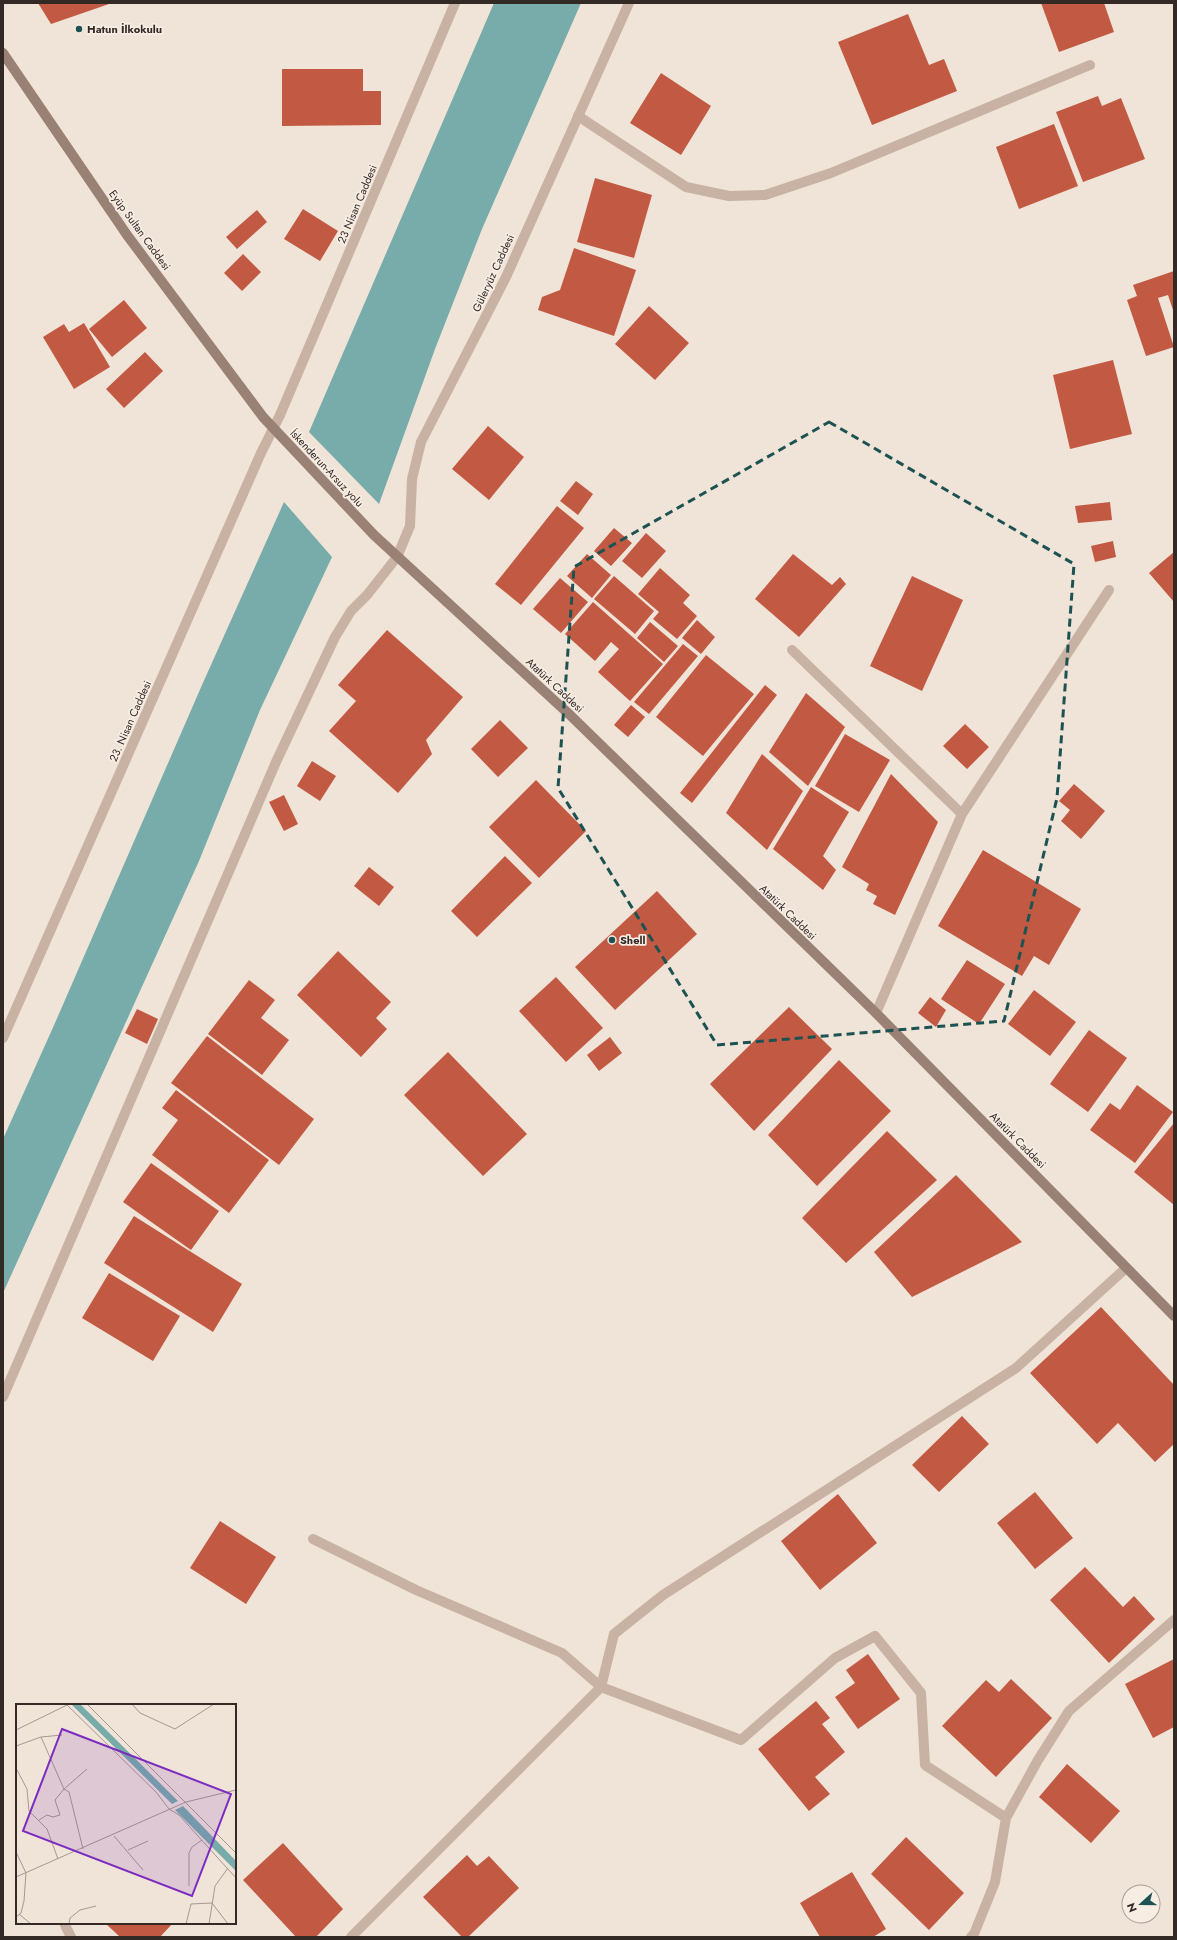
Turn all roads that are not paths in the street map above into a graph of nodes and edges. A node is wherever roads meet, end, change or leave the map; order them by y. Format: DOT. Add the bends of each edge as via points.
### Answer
graph roads {
  1 [pos="456,3"];
  2 [pos="629,3"];
  3 [pos="3,53"];
  4 [pos="1090,65"];
  5 [pos="578,116"];
  6 [pos="280,415"];
  7 [pos="263,417"];
  8 [pos="374,535"];
  9 [pos="397,557"];
  10 [pos="1109,590"];
  11 [pos="792,650"];
  12 [pos="962,814"];
  13 [pos="876,1013"];
  14 [pos="3,1038"];
  15 [pos="1126,1268"];
  16 [pos="1174,1316"];
  17 [pos="3,1397"];
  18 [pos="313,1539"];
  19 [pos="1174,1620"];
  20 [pos="601,1687"];
  21 [pos="1006,1818"];
  22 [pos="65,1925"];
  23 [pos="71,1937"];
  24 [pos="351,1937"];
  25 [pos="971,1937"];
  1 -- 6 [label="street, 23 Nisan Caddesi"];
  2 -- 5 [label="street, Güleryüz Caddesi"];
  3 -- 7 [label="main road, Eyüp Sultan Caddesi" via="127,235"];
  4 -- 5 [label="street" via="831,173 765,195 729,196 686,187"];
  5 -- 9 [label="street, Güleryüz Caddesi" via="506,277 421,442 412,479 410,526"];
  6 -- 14 [label="street, 23. Nisan Caddesi"];
  7 -- 8 [label="main road, İskenderun-Arsuz yolu"];
  8 -- 9 [label="main road, Atatürk Caddesi"];
  9 -- 13 [label="main road, Atatürk Caddesi" via="570,715"];
  9 -- 17 [label="street, Güleryüz Caddesi" via="351,611 334,637 279,755"];
  10 -- 12 [label="street"];
  11 -- 12 [label="street"];
  12 -- 13 [label="street"];
  13 -- 15 [label="main road, Atatürk Caddesi"];
  15 -- 16 [label="main road, Atatürk Caddesi"];
  15 -- 20 [label="street" via="1016,1368 663,1595 614,1634"];
  18 -- 20 [label="street" via="416,1590 562,1652"];
  19 -- 21 [label="street" via="1069,1711"];
  20 -- 21 [label="street" via="741,1740 835,1658 875,1636 921,1693 925,1765"];
  20 -- 24 [label="street"];
  21 -- 25 [label="street" via="995,1882"];
  22 -- 23 [label="street"];
}
